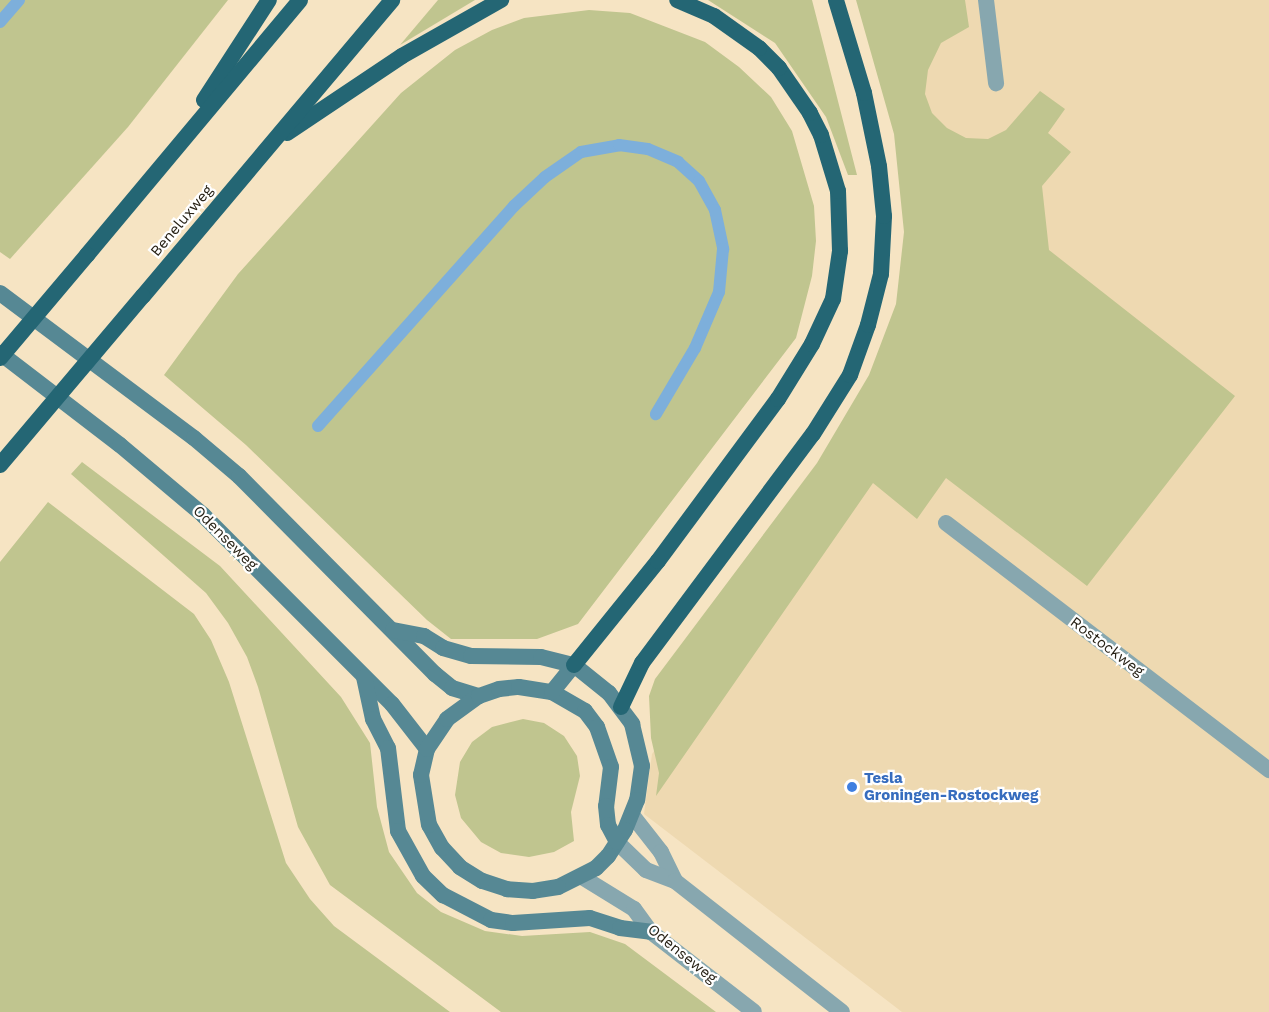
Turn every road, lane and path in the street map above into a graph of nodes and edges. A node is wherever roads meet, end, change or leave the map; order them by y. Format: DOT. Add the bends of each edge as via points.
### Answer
graph roads {
  1 [pos="269,0"];
  2 [pos="300,0"];
  3 [pos="392,0"];
  4 [pos="501,0"];
  5 [pos="677,0"];
  6 [pos="836,0"];
  7 [pos="986,0"];
  8 [pos="996,83"];
  9 [pos="272,143"];
  10 [pos="163,163"];
  11 [pos="0,293"];
  12 [pos="0,353"];
  13 [pos="0,358"];
  14 [pos="0,465"];
  15 [pos="946,524"];
  16 [pos="393,630"];
  17 [pos="574,665"];
  18 [pos="364,677"];
  19 [pos="552,692"];
  20 [pos="480,696"];
  21 [pos="621,707"];
  22 [pos="427,749"];
  23 [pos="1269,770"];
  24 [pos="632,815"];
  25 [pos="617,842"];
  26 [pos="582,877"];
  27 [pos="675,881"];
  28 [pos="651,932"];
  29 [pos="754,1012"];
  30 [pos="842,1012"];
  1 -- 10 [label="highway"];
  2 -- 10 [label="highway"];
  3 -- 9 [label="highway, Beneluxweg"];
  4 -- 9 [label="highway" via="402,56"];
  5 -- 17 [label="highway" via="714,16 759,48 780,68 810,113 838,191 840,250 833,299 812,344 778,399 658,561"];
  6 -- 21 [label="highway" via="864,93 879,166 884,216 881,274 868,325 850,375 813,434 642,663"];
  7 -- 8 [label="street"];
  9 -- 14 [label="highway, Beneluxweg, bridge"];
  10 -- 13 [label="highway, bridge"];
  11 -- 16 [label="main road" via="152,403 239,476"];
  12 -- 18 [label="main road, Odenseweg" via="203,515"];
  15 -- 23 [label="street, Rostockweg"];
  16 -- 17 [label="main road" via="424,636 443,648 471,656 541,657"];
  16 -- 20 [label="main road" via="452,688"];
  17 -- 19 [label="main road"];
  17 -- 21 [label="main road"];
  18 -- 22 [label="main road, Odenseweg" via="393,704"];
  18 -- 28 [label="main road" via="373,718 388,748 398,831 423,876 443,895 490,920 513,923 590,918 620,928"];
  19 -- 20 [label="main road" via="519,687"];
  19 -- 25 [label="main road" via="585,711 607,748 611,767 608,825"];
  20 -- 22 [label="main road" via="447,719"];
  21 -- 24 [label="main road" via="632,724 642,766"];
  22 -- 26 [label="main road" via="421,775 429,825 442,848 460,867 482,881 516,890 558,887"];
  24 -- 25 [label="main road"];
  24 -- 27 [label="street" via="661,852"];
  25 -- 26 [label="main road" via="608,856"];
  25 -- 27 [label="street" via="646,870"];
  26 -- 28 [label="street, Odenseweg" via="634,909"];
  27 -- 30 [label="street"];
  28 -- 29 [label="street, Odenseweg"];
}
